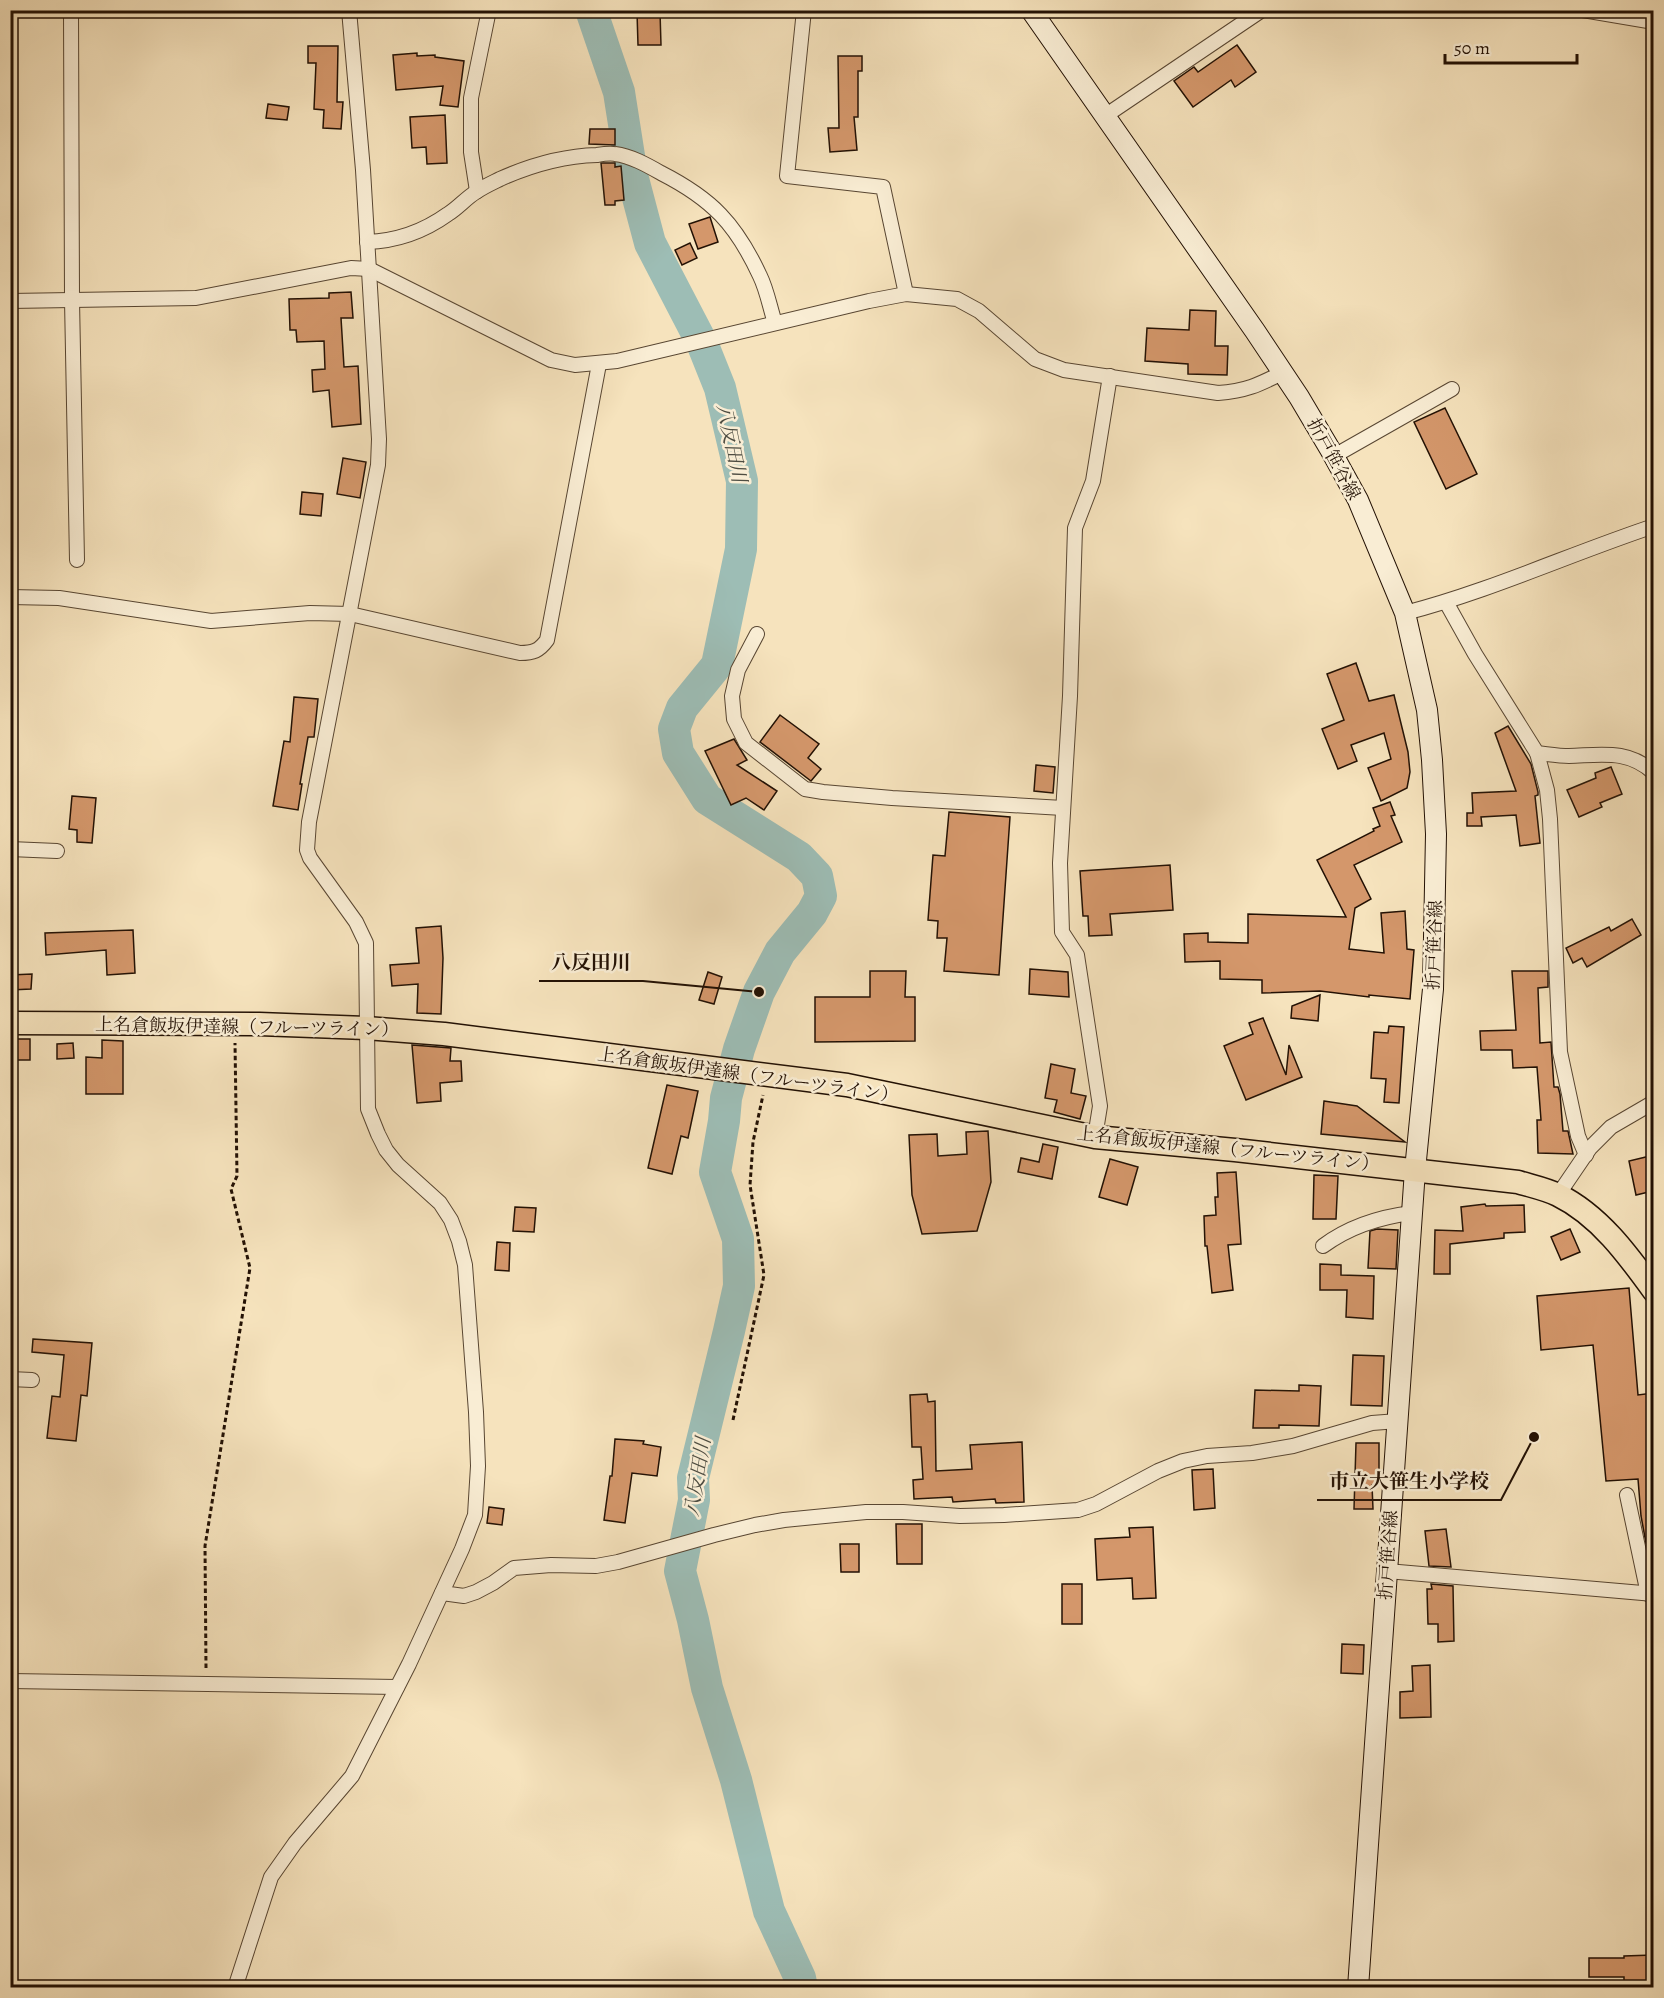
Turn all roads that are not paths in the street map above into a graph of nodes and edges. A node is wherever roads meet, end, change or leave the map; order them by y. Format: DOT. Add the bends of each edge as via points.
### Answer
graph roads {
  1 [pos="71,10"];
  2 [pos="349,10"];
  3 [pos="489,10"];
  4 [pos="804,10"];
  5 [pos="1032,10"];
  6 [pos="1262,10"];
  7 [pos="1583,10"];
  8 [pos="1653,22"];
  9 [pos="1105,116"];
  10 [pos="477,191"];
  11 [pos="367,242"];
  12 [pos="369,270"];
  13 [pos="906,294"];
  14 [pos="72,300"];
  15 [pos="10,301"];
  16 [pos="775,323"];
  17 [pos="599,364"];
  18 [pos="1282,373"];
  19 [pos="1110,376"];
  20 [pos="1452,389"];
  21 [pos="1334,456"];
  22 [pos="1653,526"];
  23 [pos="77,560"];
  24 [pos="10,597"];
  25 [pos="1446,602"];
  26 [pos="1405,613"];
  27 [pos="350,614"];
  28 [pos="757,634"];
  29 [pos="1537,753"];
  30 [pos="1653,772"];
  31 [pos="1063,808"];
  32 [pos="10,849"];
  33 [pos="57,851"];
  34 [pos="10,1023"];
  35 [pos="366,1028"];
  36 [pos="1653,1102"];
  37 [pos="1095,1137"];
  38 [pos="1586,1155"];
  39 [pos="1415,1170"];
  40 [pos="1558,1195"];
  41 [pos="1412,1213"];
  42 [pos="1323,1246"];
  43 [pos="1653,1291"];
  44 [pos="10,1379"];
  45 [pos="32,1380"];
  46 [pos="1398,1421"];
  47 [pos="1627,1495"];
  48 [pos="1387,1571"];
  49 [pos="1649,1571"];
  50 [pos="442,1593"];
  51 [pos="1651,1594"];
  52 [pos="10,1681"];
  53 [pos="397,1688"];
  54 [pos="235,1988"];
  55 [pos="1358,1988"];
  1 -- 14 [label="street"];
  2 -- 11 [label="street"];
  3 -- 10 [label="street" via="471,98 471,152"];
  4 -- 13 [label="street" via="787,176 883,187"];
  5 -- 9 [label="main road, 折戸笹谷線"];
  6 -- 9 [label="street"];
  7 -- 8 [label="street"];
  9 -- 18 [label="main road, 折戸笹谷線"];
  10 -- 11 [label="street" via="425,228 401,238"];
  10 -- 16 [label="street" via="554,160 582,155 615,154 640,162 720,212 761,277"];
  11 -- 12 [label="street"];
  12 -- 14 [label="street" via="351,268 196,298"];
  12 -- 17 [label="street" via="551,360"];
  12 -- 27 [label="street" via="378,465"];
  13 -- 16 [label="street"];
  13 -- 19 [label="street" via="957,299 979,311 1035,359 1064,370"];
  14 -- 15 [label="street"];
  14 -- 23 [label="street"];
  16 -- 17 [label="street"];
  17 -- 27 [label="street" via="547,640 540,649 520,653"];
  18 -- 19 [label="street" via="1240,391 1218,393"];
  18 -- 21 [label="main road, 折戸笹谷線"];
  19 -- 31 [label="street" via="1093,480 1076,528"];
  20 -- 21 [label="street"];
  21 -- 26 [label="main road, 折戸笹谷線" via="1358,500"];
  22 -- 25 [label="street"];
  24 -- 27 [label="street" via="59,598 211,621 310,613"];
  25 -- 26 [label="street"];
  25 -- 29 [label="street"];
  26 -- 39 [label="main road, 折戸笹谷線" via="1427,710 1436,834 1433,989"];
  27 -- 35 [label="street" via="309,822 307,850 366,943"];
  28 -- 31 [label="street" via="738,670 732,696 734,719 746,743 805,789"];
  29 -- 30 [label="street" via="1622,755"];
  29 -- 38 [label="street" via="1550,819 1560,1052 1578,1136"];
  31 -- 37 [label="street" via="1062,932 1077,955 1100,1106"];
  32 -- 33 [label="street"];
  34 -- 35 [label="main road, 上名倉飯坂伊達線（フルーツライン）" via="235,1023"];
  35 -- 37 [label="main road, 上名倉飯坂伊達線（フルーツライン）" via="444,1034 847,1085"];
  35 -- 50 [label="street" via="368,1109 378,1134 398,1165 440,1203 451,1220 465,1265 476,1412 475,1515"];
  36 -- 38 [label="street" via="1611,1127"];
  37 -- 39 [label="main road, 上名倉飯坂伊達線（フルーツライン）"];
  38 -- 40 [label="street"];
  39 -- 40 [label="main road, 上名倉飯坂伊達線（フルーツライン）" via="1518,1182"];
  39 -- 41 [label="main road, 折戸笹谷線"];
  40 -- 43 [label="main road, 上名倉飯坂伊達線（フルーツライン）" via="1590,1216 1610,1236"];
  41 -- 42 [label="street" via="1356,1226"];
  41 -- 46 [label="main road, 折戸笹谷線"];
  44 -- 45 [label="street"];
  46 -- 48 [label="main road, 折戸笹谷線"];
  46 -- 50 [label="street" via="1372,1423 1293,1446 1183,1461 1078,1509 960,1516 866,1512 784,1521 596,1566 514,1568 470,1594"];
  47 -- 49 [label="street"];
  48 -- 51 [label="street"];
  48 -- 55 [label="main road, 折戸笹谷線"];
  49 -- 51 [label="street"];
  50 -- 53 [label="street"];
  52 -- 53 [label="street"];
  53 -- 54 [label="street" via="352,1776 294,1843 271,1877"];
}
